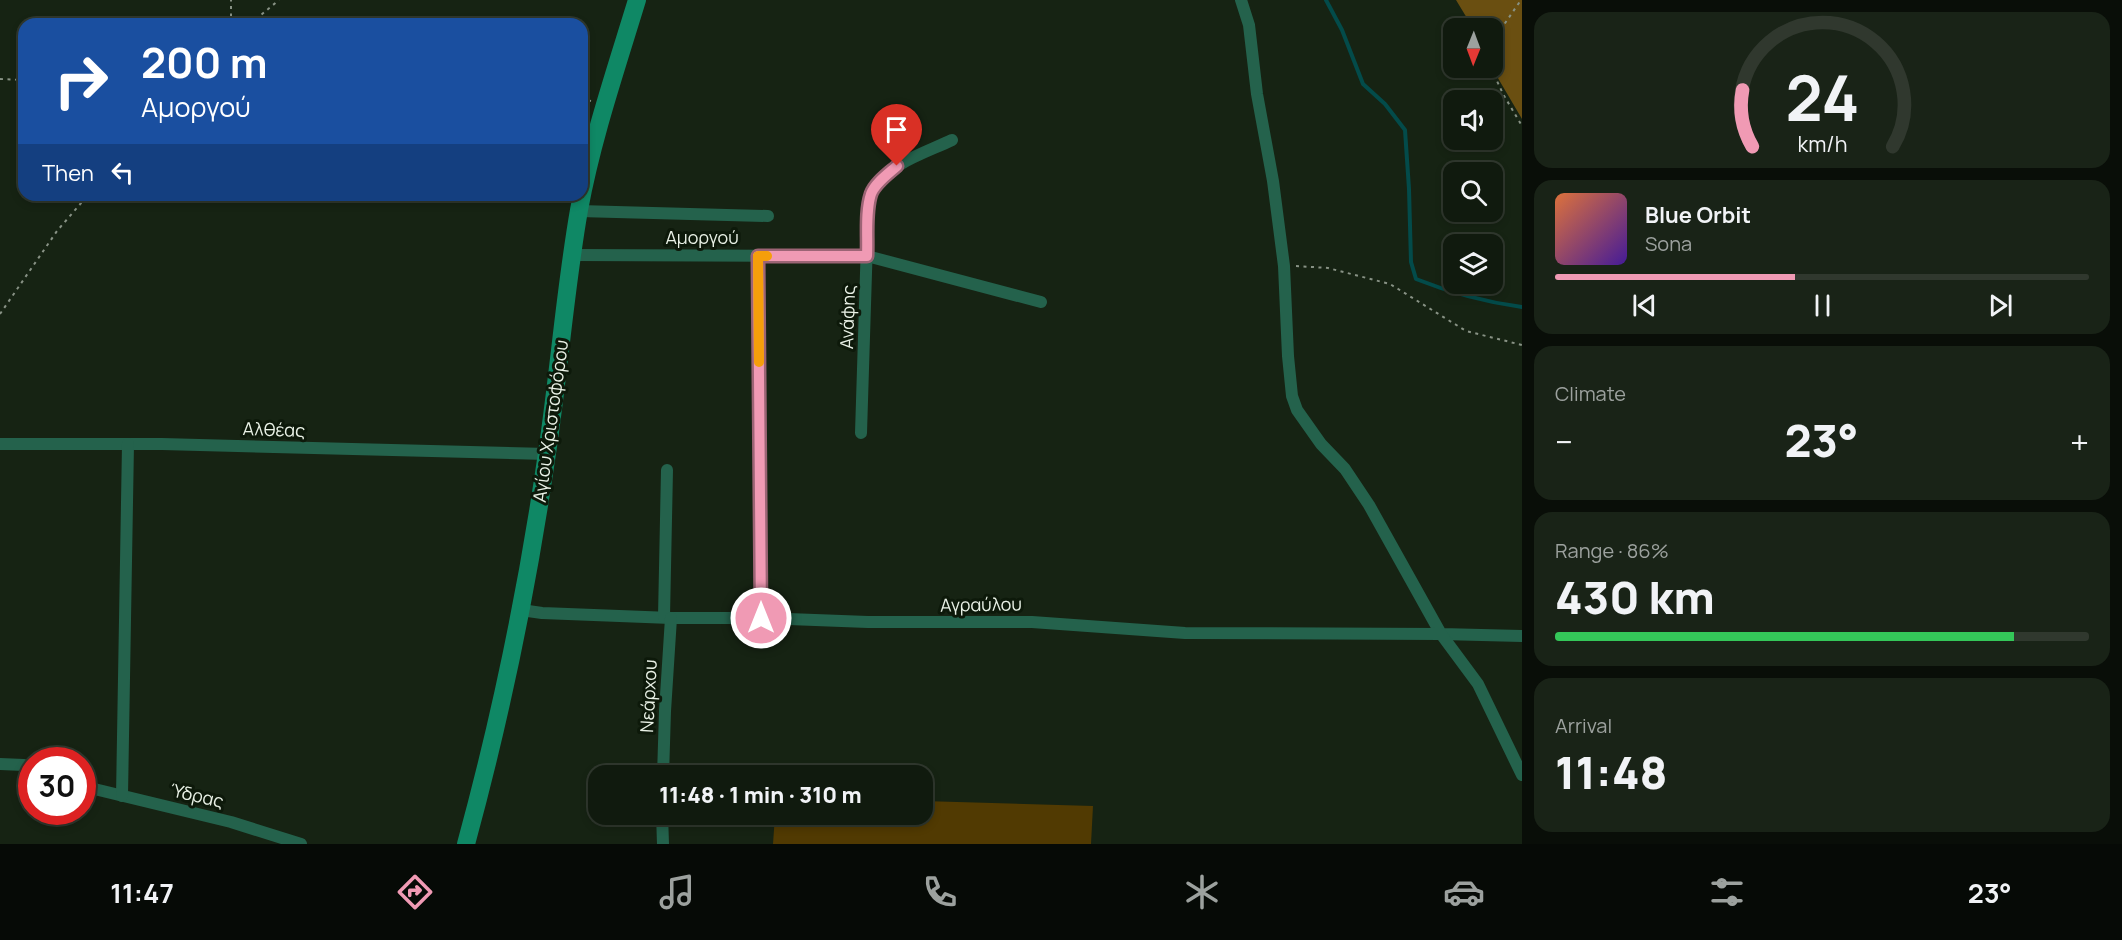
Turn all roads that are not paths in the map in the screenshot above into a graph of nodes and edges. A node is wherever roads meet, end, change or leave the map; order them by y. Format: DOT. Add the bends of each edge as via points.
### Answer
graph roads {
  1 [pos="637,0"];
  2 [pos="1241,0"];
  3 [pos="952,140"];
  4 [pos="588,174"];
  5 [pos="581,201"];
  6 [pos="579,211"];
  7 [pos="768,216"];
  8 [pos="573,255"];
  9 [pos="758,256"];
  10 [pos="867,256"];
  11 [pos="1041,302"];
  12 [pos="861,433"];
  13 [pos="0,444"];
  14 [pos="128,444"];
  15 [pos="547,454"];
  16 [pos="667,470"];
  17 [pos="521,610"];
  18 [pos="668,618"];
  19 [pos="761,618"];
  20 [pos="1441,634"];
  21 [pos="1522,636"];
  22 [pos="0,764"];
  23 [pos="18,765"];
  24 [pos="663,765"];
  25 [pos="1522,775"];
  26 [pos="96,790"];
  27 [pos="122,796"];
  28 [pos="662,825"];
  29 [pos="302,844"];
  30 [pos="465,844"];
  31 [pos="663,844"];
  1 -- 4 [label="main road, Αγίου Χριστοφόρου"];
  2 -- 20 [label="street" via="1249,25 1284,266 1292,396 1321,444 1345,469 1369,505"];
  3 -- 10 [label="street, Ανάφης" via="897,166 880,180 871,193 868,209"];
  5 -- 6 [label="main road, Αγίου Χριστοφόρου"];
  6 -- 7 [label="street"];
  6 -- 8 [label="main road, Αγίου Χριστοφόρου"];
  8 -- 9 [label="street, Αμοργού"];
  8 -- 15 [label="main road, Αγίου Χριστοφόρου"];
  9 -- 10 [label="street, Αμοργού"];
  9 -- 19 [label="street"];
  10 -- 11 [label="street, Αμοργού"];
  10 -- 12 [label="street, Ανάφης"];
  13 -- 14 [label="street, Αλθέας"];
  14 -- 15 [label="street, Αλθέας"];
  14 -- 27 [label="street"];
  15 -- 17 [label="main road, Αγίου Χριστοφόρου"];
  16 -- 18 [label="street, Νεάρχου"];
  17 -- 18 [label="street, Αγραύλου"];
  17 -- 30 [label="main road, Αγίου Χριστοφόρου" via="490,754"];
  18 -- 19 [label="street, Αγραύλου"];
  18 -- 24 [label="street, Νεάρχου"];
  19 -- 20 [label="street, Αγραύλου" via="1032,622 1185,633"];
  20 -- 21 [label="street, Αγραύλου"];
  20 -- 25 [label="street" via="1478,684"];
  22 -- 23 [label="street"];
  26 -- 27 [label="street, Ύδρας"];
  27 -- 29 [label="street, Ύδρας"];
  28 -- 31 [label="street"];
}
